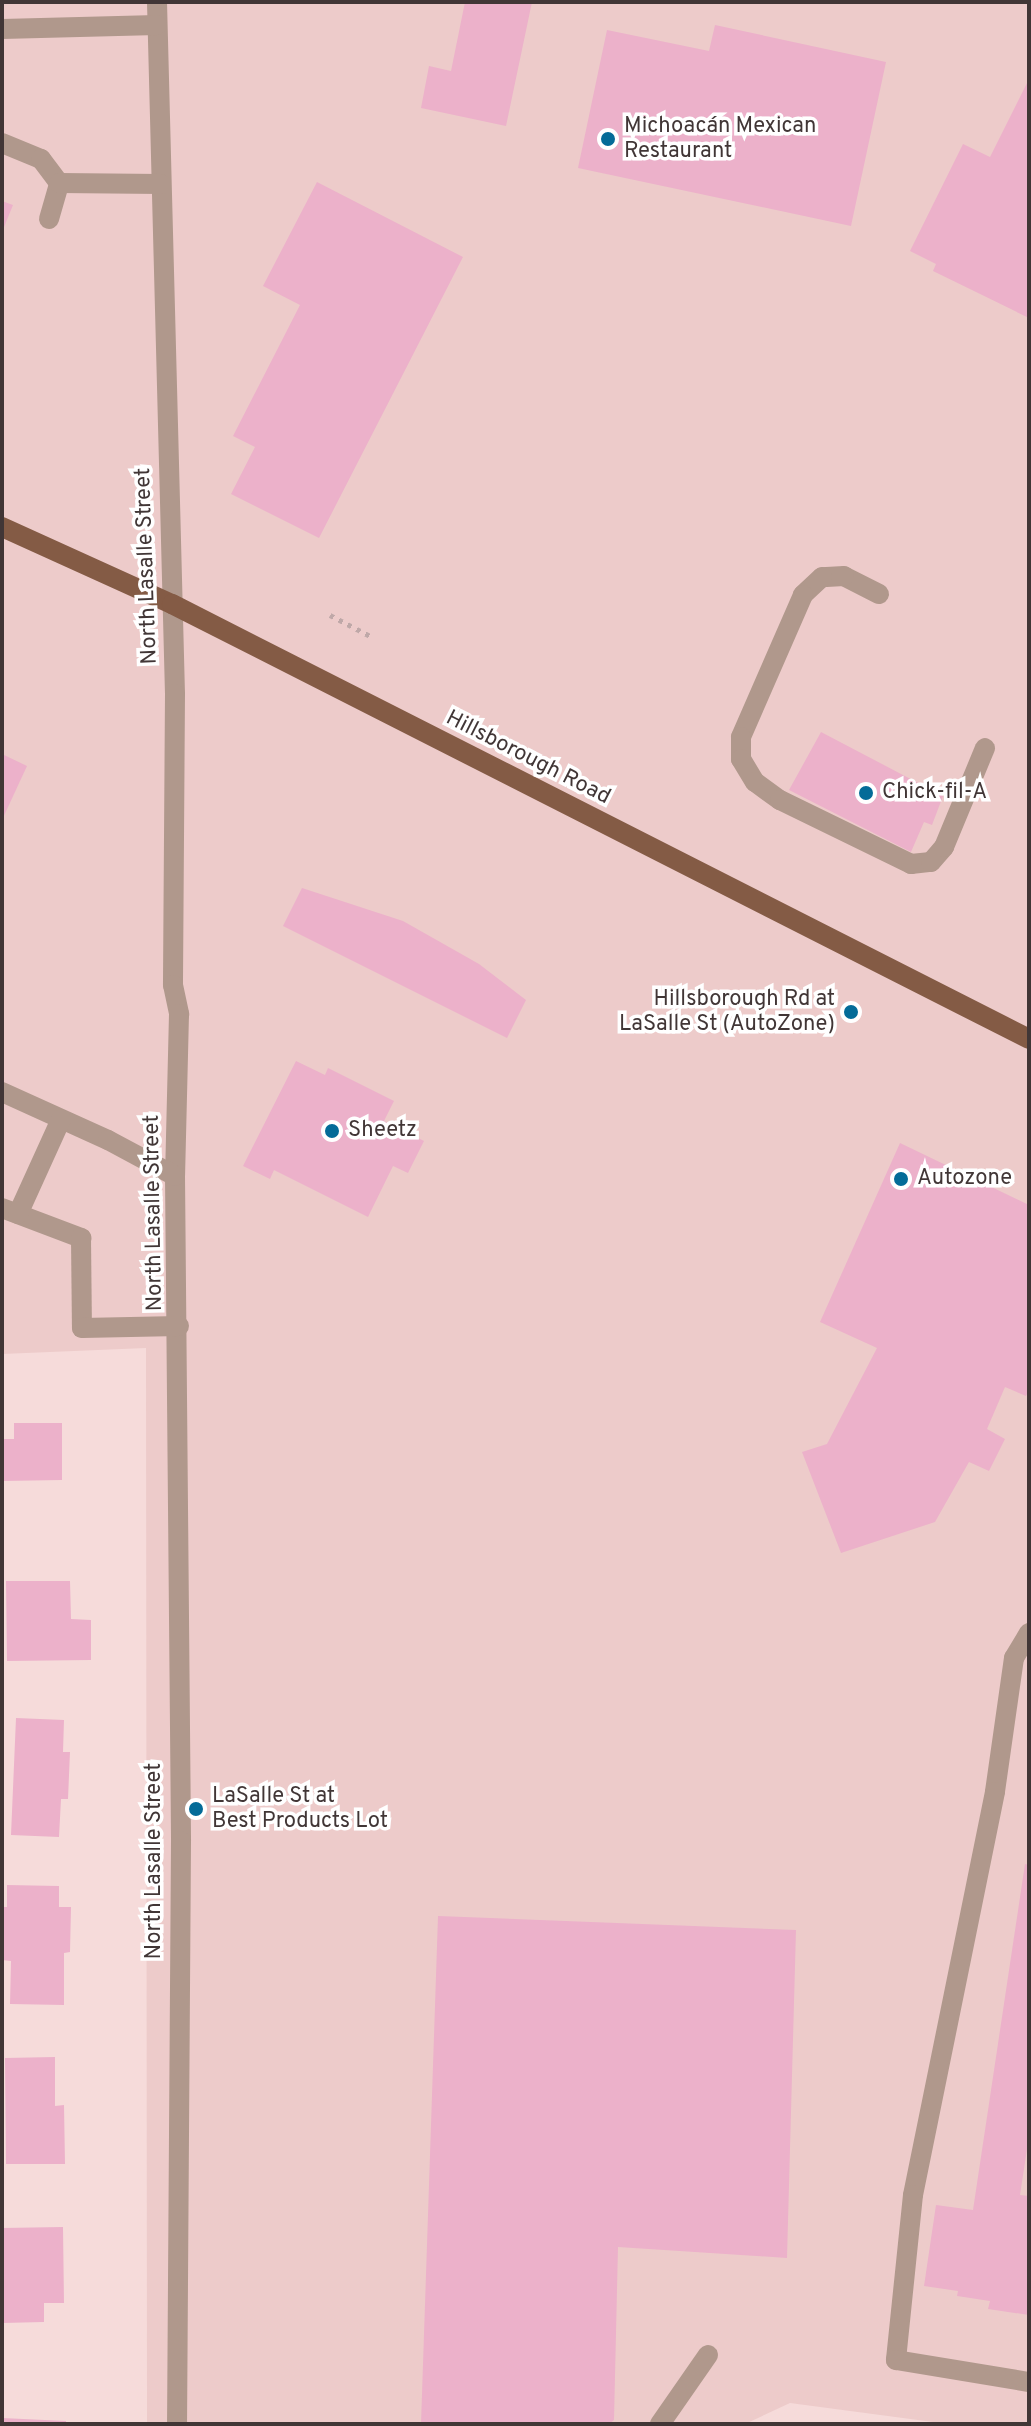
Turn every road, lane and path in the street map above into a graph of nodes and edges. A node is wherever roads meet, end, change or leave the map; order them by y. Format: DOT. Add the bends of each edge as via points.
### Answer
graph roads {
  1 [pos="157,2"];
  2 [pos="157,25"];
  3 [pos="2,29"];
  4 [pos="2,143"];
  5 [pos="59,183"];
  6 [pos="161,184"];
  7 [pos="49,219"];
  8 [pos="2,527"];
  9 [pos="879,594"];
  10 [pos="172,604"];
  11 [pos="330,615"];
  12 [pos="372,637"];
  13 [pos="985,748"];
  14 [pos="1029,1039"];
  15 [pos="2,1092"];
  16 [pos="61,1119"];
  17 [pos="175,1176"];
  18 [pos="10,1211"];
  19 [pos="179,1326"];
  20 [pos="1029,1633"];
  21 [pos="708,2355"];
  22 [pos="1029,2382"];
  23 [pos="177,2424"];
  24 [pos="660,2424"];
  1 -- 2 [label="street, North Lasalle Street"];
  2 -- 3 [label="street"];
  2 -- 6 [label="street, North Lasalle Street"];
  4 -- 5 [label="street" via="41,159"];
  5 -- 6 [label="street"];
  5 -- 7 [label="street"];
  6 -- 10 [label="street, North Lasalle Street"];
  8 -- 10 [label="main road, Hillsborough Road"];
  9 -- 13 [label="street" via="844,576 822,577 803,595 741,737 741,759 755,782 780,800 911,864 931,862 944,847"];
  10 -- 14 [label="main road, Hillsborough Road"];
  10 -- 17 [label="street, North Lasalle Street" via="173,985 179,1014"];
  11 -- 12 [label="path"];
  15 -- 16 [label="street"];
  16 -- 17 [label="street"];
  16 -- 18 [label="street"];
  17 -- 19 [label="street, North Lasalle Street"];
  18 -- 19 [label="street" via="81,1238 82,1328"];
  19 -- 23 [label="street, North Lasalle Street"];
  20 -- 22 [label="street" via="1014,1658 995,1792 913,2195 896,2360"];
  21 -- 24 [label="street"];
}
